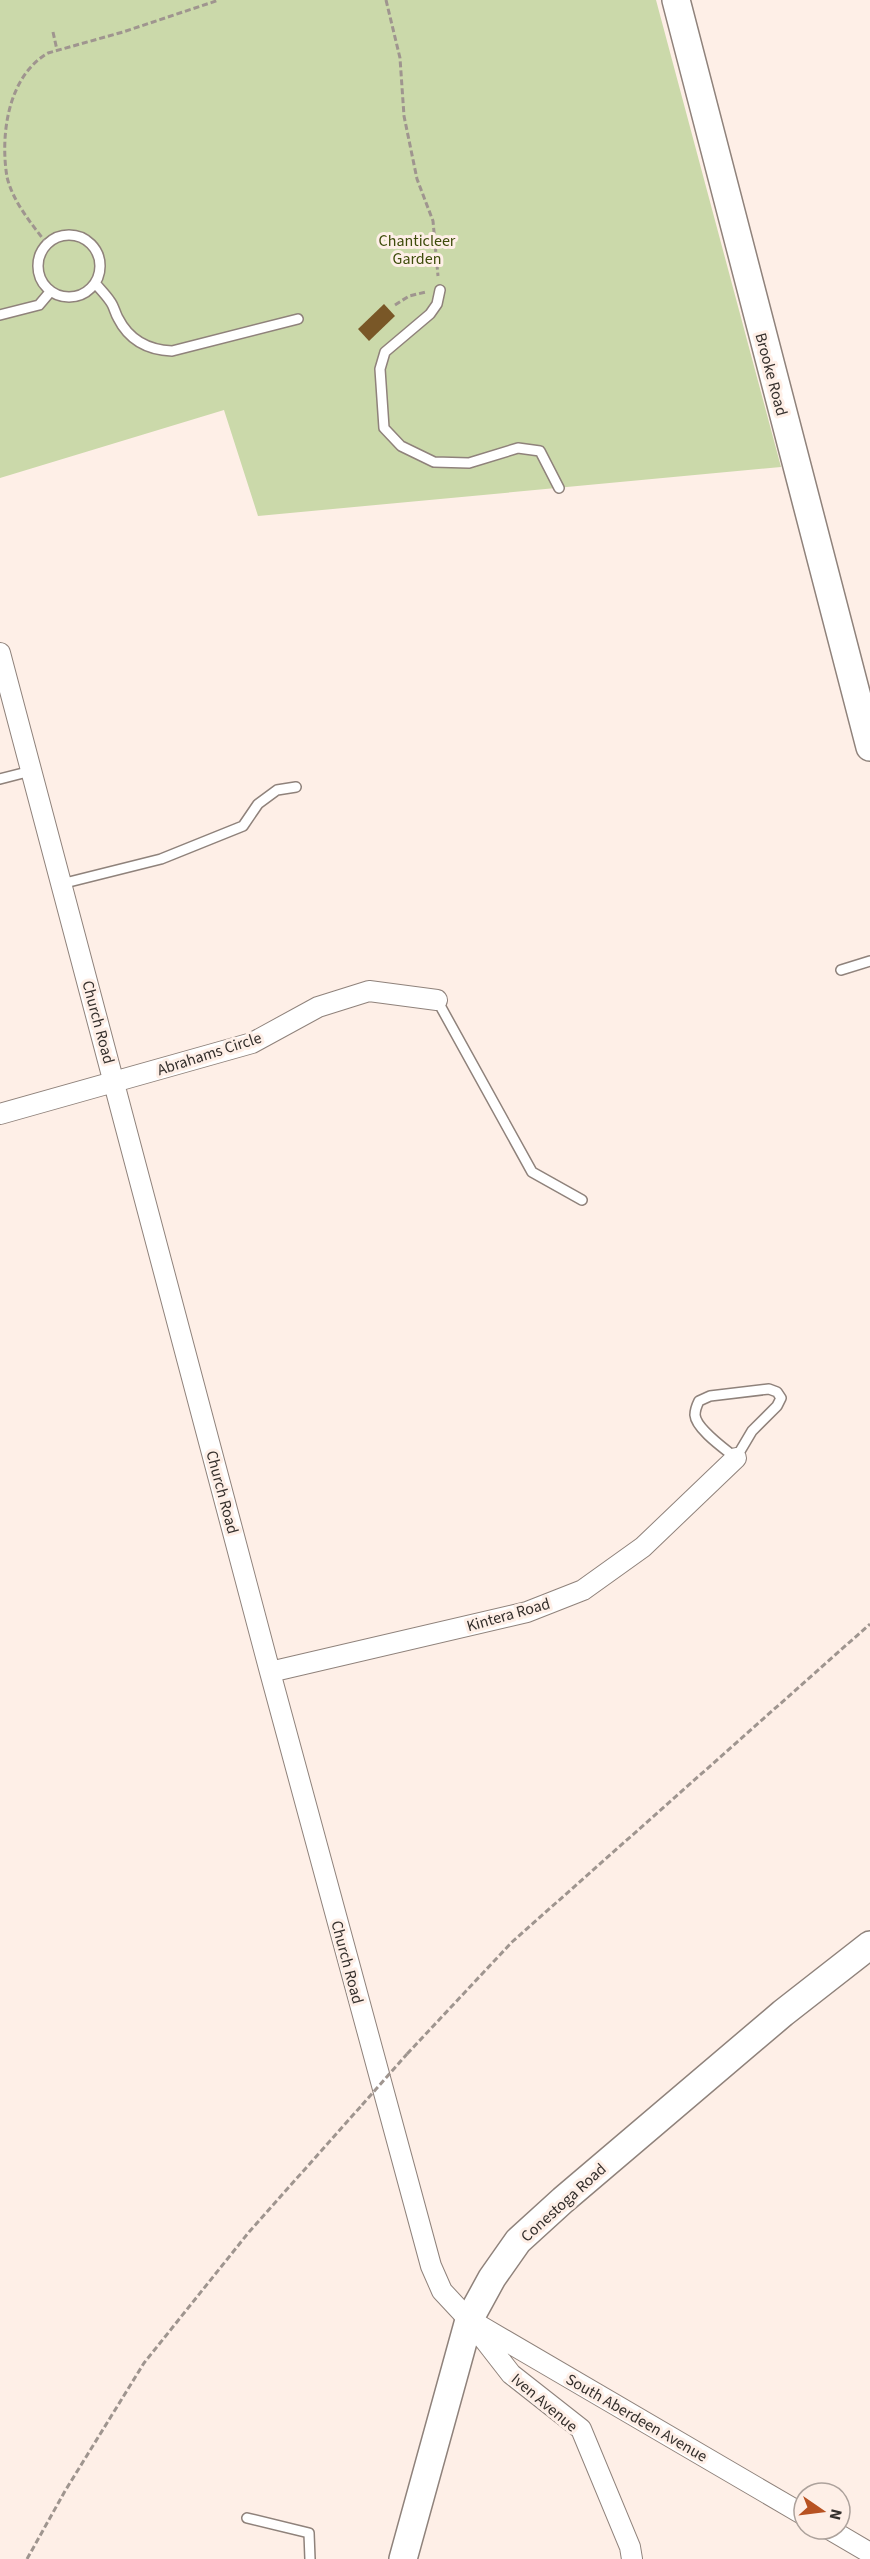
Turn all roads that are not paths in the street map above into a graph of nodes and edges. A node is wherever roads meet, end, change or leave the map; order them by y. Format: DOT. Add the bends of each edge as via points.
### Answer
graph roads {
  1 [pos="676,0"];
  2 [pos="95,283"];
  3 [pos="440,290"];
  4 [pos="50,292"];
  5 [pos="0,315"];
  6 [pos="297,319"];
  7 [pos="559,488"];
  8 [pos="0,653"];
  9 [pos="870,747"];
  10 [pos="31,771"];
  11 [pos="0,779"];
  12 [pos="296,787"];
  13 [pos="61,884"];
  14 [pos="870,961"];
  15 [pos="841,970"];
  16 [pos="437,1000"];
  17 [pos="115,1082"];
  18 [pos="0,1114"];
  19 [pos="582,1200"];
  20 [pos="736,1458"];
  21 [pos="270,1672"];
  22 [pos="870,1945"];
  23 [pos="469,2320"];
  24 [pos="792,2508"];
  25 [pos="247,2518"];
  26 [pos="850,2541"];
  27 [pos="870,2553"];
  28 [pos="310,2559"];
  29 [pos="403,2559"];
  30 [pos="632,2559"];
  1 -- 9 [label="main road, Brooke Road"];
  2 -- 4 [label="lane" via="73,297"];
  2 -- 4 [label="lane" via="100,264 95,249 83,238 69,235 53,239 39,257 40,280"];
  2 -- 6 [label="lane" via="132,337 161,351"];
  3 -- 7 [label="lane" via="430,314 385,352 380,369 384,428 401,446 434,462 470,463 518,448 540,451"];
  4 -- 5 [label="lane" via="39,305"];
  8 -- 10 [label="street, Church Road"];
  10 -- 11 [label="lane"];
  10 -- 13 [label="street, Church Road"];
  12 -- 13 [label="lane" via="277,790 258,804 243,826 202,843 161,859"];
  13 -- 17 [label="street, Church Road"];
  14 -- 15 [label="lane"];
  16 -- 17 [label="street, Abrahams Circle" via="369,992 318,1007 252,1043"];
  16 -- 19 [label="lane" via="532,1172"];
  17 -- 18 [label="street, Abrahams Circle"];
  17 -- 21 [label="street, Church Road"];
  20 -- 20 [label="lane" via="697,1421 699,1401 757,1390 777,1392 781,1398 777,1406 752,1431"];
  20 -- 21 [label="street, Kintera Road" via="643,1547 583,1590 527,1612"];
  21 -- 23 [label="street, Church Road" via="431,2266 442,2291"];
  22 -- 23 [label="main road, Conestoga Road" via="775,2020 518,2241"];
  23 -- 24 [label="street, South Aberdeen Avenue"];
  23 -- 29 [label="main road, Conestoga Road"];
  23 -- 30 [label="street, Iven Avenue" via="511,2374 580,2429"];
  25 -- 28 [label="lane" via="309,2534"];
  26 -- 27 [label="street"];
}
